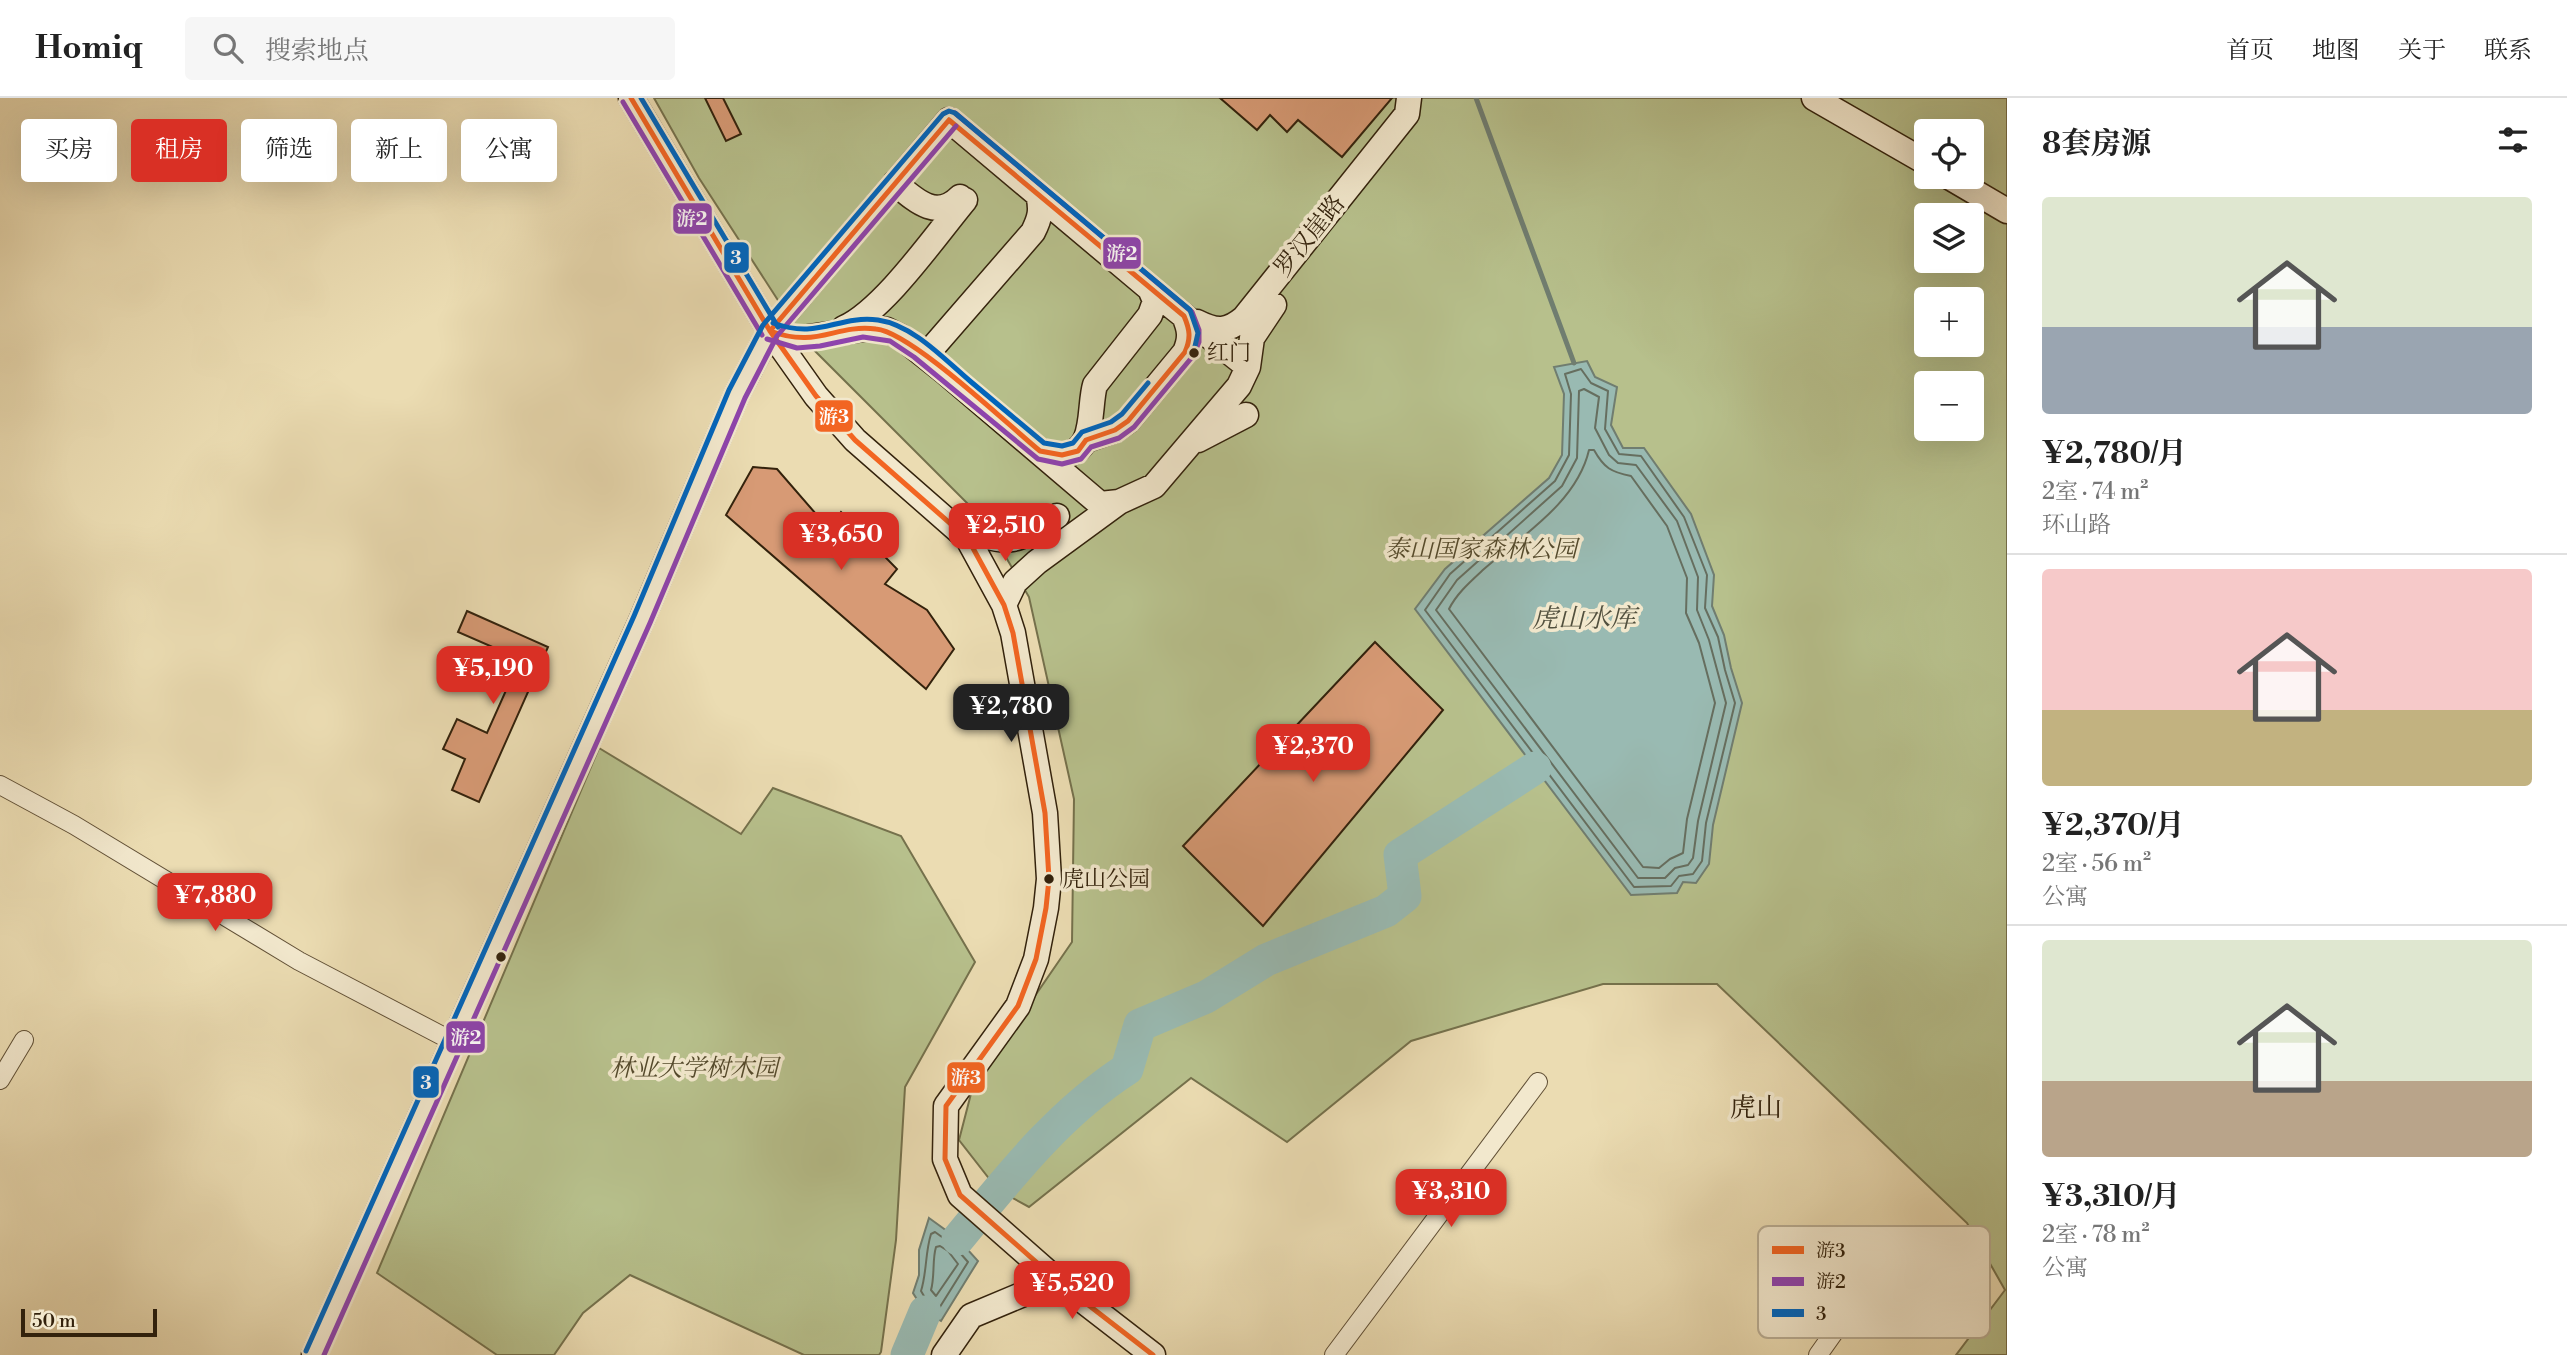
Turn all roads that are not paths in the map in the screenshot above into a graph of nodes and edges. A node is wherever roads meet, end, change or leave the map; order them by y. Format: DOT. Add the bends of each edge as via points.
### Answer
graph roads {
  1 [pos="631,98"];
  2 [pos="1409,98"];
  3 [pos="1422,98"];
  4 [pos="1814,98"];
  5 [pos="1914,156"];
  6 [pos="895,183"];
  7 [pos="1969,189"];
  8 [pos="1038,195"];
  9 [pos="2007,211"];
  10 [pos="1150,289"];
  11 [pos="1184,316"];
  12 [pos="770,331"];
  13 [pos="834,332"];
  14 [pos="919,350"];
  15 [pos="1248,367"];
  16 [pos="1246,415"];
  17 [pos="1086,440"];
  18 [pos="1186,449"];
  19 [pos="1040,451"];
  20 [pos="1119,502"];
  21 [pos="1057,516"];
  22 [pos="947,520"];
  23 [pos="1004,605"];
  24 [pos="0,785"];
  25 [pos="24,1040"];
  26 [pos="452,1041"];
  27 [pos="0,1080"];
  28 [pos="1538,1082"];
  29 [pos="1060,1283"];
  30 [pos="1830,1338"];
  31 [pos="314,1355"];
  32 [pos="943,1355"];
  33 [pos="1153,1355"];
  34 [pos="1335,1355"];
  35 [pos="1818,1355"];
  1 -- 12 [label="street"];
  2 -- 11 [label="street, 罗汉崖路" via="1408,114 1244,318 1234,326 1214,330"];
  3 -- 15 [label="street, 罗汉崖路" via="1419,121 1263,318 1252,338"];
  4 -- 5 [label="street"];
  6 -- 8 [label="street" via="949,120"];
  6 -- 12 [label="street"];
  6 -- 13 [label="street" via="936,208 962,198 870,312"];
  7 -- 9 [label="street"];
  8 -- 10 [label="street"];
  8 -- 14 [label="street" via="1042,208 1033,232 934,346"];
  10 -- 11 [label="street"];
  10 -- 17 [label="street" via="1155,301 1150,315 1095,385"];
  11 -- 15 [label="street"];
  11 -- 17 [label="street" via="1190,330 1185,352 1128,421"];
  12 -- 13 [label="street" via="796,339"];
  12 -- 22 [label="street" via="816,396 855,440"];
  12 -- 26 [label="street" via="737,394 636,632"];
  13 -- 14 [label="street" via="887,330"];
  14 -- 19 [label="street"];
  15 -- 18 [label="street, 罗汉崖路" via="1239,386"];
  16 -- 18 [label="street"];
  17 -- 19 [label="street" via="1078,450 1062,455"];
  18 -- 20 [label="street, 罗汉崖路" via="1154,486"];
  19 -- 20 [label="street" via="1100,504"];
  20 -- 23 [label="street, 罗汉崖路" via="1037,562 1015,582"];
  21 -- 22 [label="street" via="1017,538 999,541"];
  22 -- 23 [label="street" via="968,539"];
  23 -- 29 [label="street" via="1031,722 1045,813 1049,879 1036,959 1018,1006 946,1106 945,1159 960,1195"];
  24 -- 26 [label="street" via="299,961"];
  25 -- 27 [label="street"];
  26 -- 31 [label="street"];
  28 -- 34 [label="street"];
  29 -- 32 [label="street" via="971,1316"];
  29 -- 33 [label="street"];
  30 -- 35 [label="street"];
}
